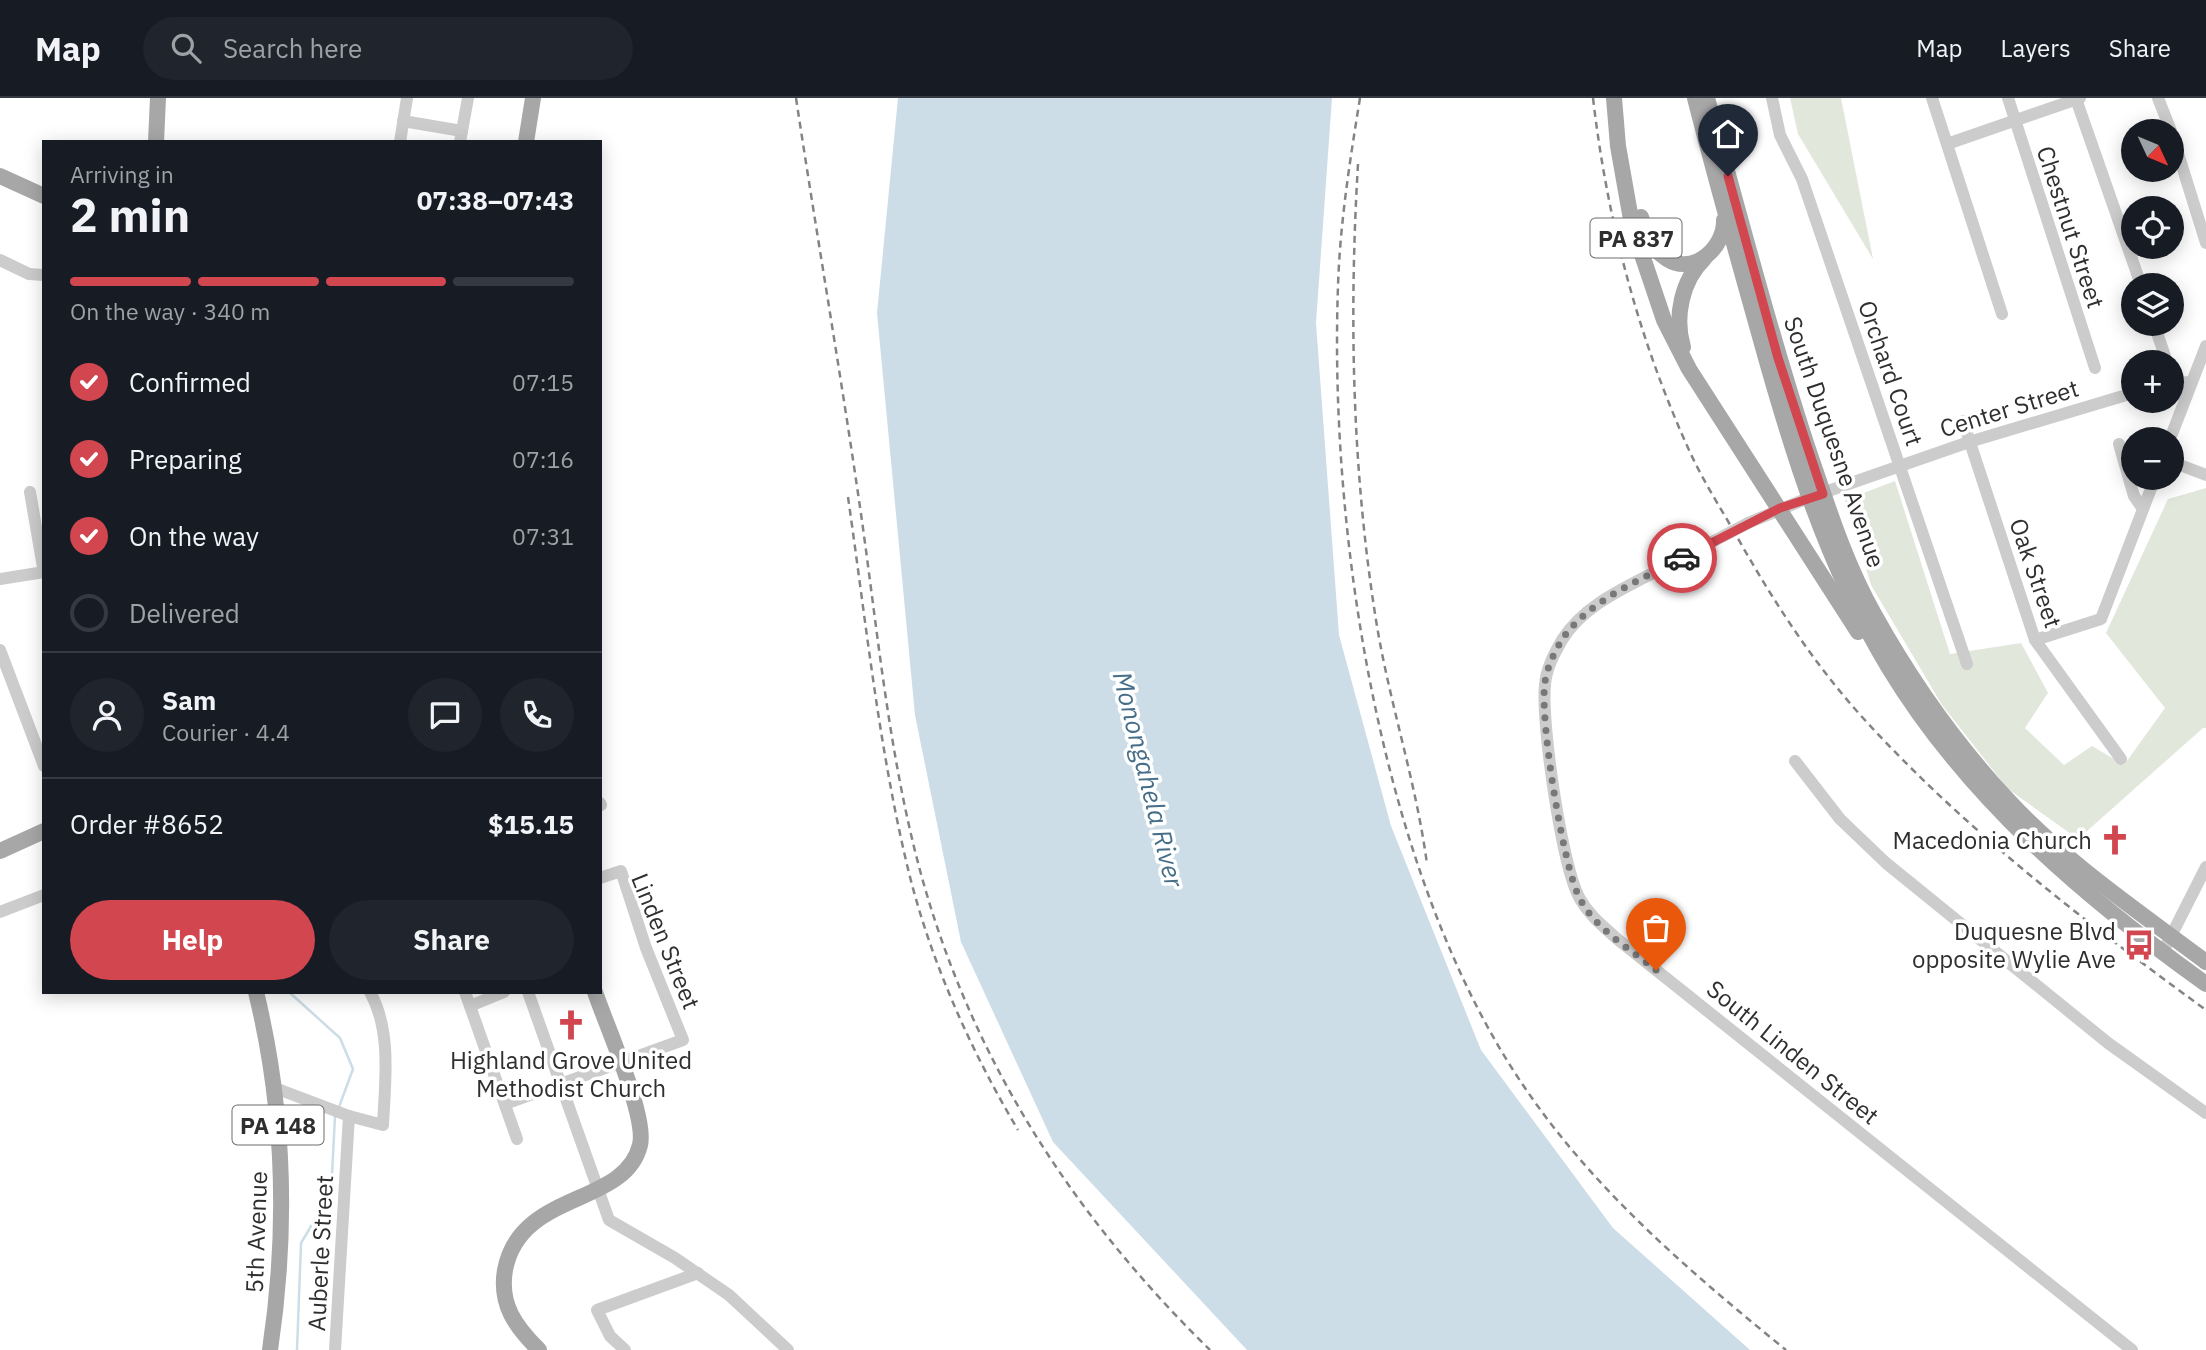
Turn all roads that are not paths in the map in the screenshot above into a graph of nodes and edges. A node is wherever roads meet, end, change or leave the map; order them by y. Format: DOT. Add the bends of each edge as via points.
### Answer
graph roads {
  1 [pos="158,98"];
  2 [pos="407,98"];
  3 [pos="468,98"];
  4 [pos="533,98"];
  5 [pos="1614,98"];
  6 [pos="1622,98"];
  7 [pos="1695,98"];
  8 [pos="1707,98"];
  9 [pos="1772,98"];
  10 [pos="1932,98"];
  11 [pos="2008,98"];
  12 [pos="2158,98"];
  13 [pos="2078,99"];
  14 [pos="2166,119"];
  15 [pos="2015,120"];
  16 [pos="403,121"];
  17 [pos="461,136"];
  18 [pos="155,137"];
  19 [pos="400,140"];
  20 [pos="526,140"];
  21 [pos="1947,144"];
  22 [pos="2184,174"];
  23 [pos="0,176"];
  24 [pos="42,195"];
  25 [pos="1724,208"];
  26 [pos="2206,243"];
  27 [pos="1704,259"];
  28 [pos="0,260"];
  29 [pos="2137,273"];
  30 [pos="42,275"];
  31 [pos="2002,314"];
  32 [pos="2206,346"];
  33 [pos="2095,368"];
  34 [pos="1689,369"];
  35 [pos="2184,381"];
  36 [pos="2192,382"];
  37 [pos="2121,397"];
  38 [pos="1964,421"];
  39 [pos="2175,427"];
  40 [pos="1969,442"];
  41 [pos="2119,444"];
  42 [pos="1901,465"];
  43 [pos="2184,467"];
  44 [pos="2206,475"];
  45 [pos="2150,490"];
  46 [pos="30,492"];
  47 [pos="1815,496"];
  48 [pos="1780,508"];
  49 [pos="2143,509"];
  50 [pos="42,561"];
  51 [pos="42,572"];
  52 [pos="0,579"];
  53 [pos="2035,640"];
  54 [pos="0,650"];
  55 [pos="1966,664"];
  56 [pos="1939,740"];
  57 [pos="2120,759"];
  58 [pos="42,761"];
  59 [pos="1795,761"];
  60 [pos="42,832"];
  61 [pos="0,851"];
  62 [pos="2206,867"];
  63 [pos="602,877"];
  64 [pos="42,896"];
  65 [pos="0,912"];
  66 [pos="2172,937"];
  67 [pos="2163,952"];
  68 [pos="2206,962"];
  69 [pos="2206,984"];
  70 [pos="256,994"];
  71 [pos="371,994"];
  72 [pos="466,994"];
  73 [pos="499,994"];
  74 [pos="529,994"];
  75 [pos="596,994"];
  76 [pos="470,1006"];
  77 [pos="620,1062"];
  78 [pos="559,1083"];
  79 [pos="275,1088"];
  80 [pos="505,1104"];
  81 [pos="342,1113"];
  82 [pos="2206,1113"];
  83 [pos="517,1139"];
  84 [pos="596,1189"];
  85 [pos="698,1273"];
  86 [pos="270,1350"];
  87 [pos="335,1350"];
  88 [pos="539,1350"];
  89 [pos="625,1350"];
  90 [pos="788,1350"];
  91 [pos="2132,1350"];
  1 -- 18 [label="main road"];
  2 -- 16 [label="street"];
  3 -- 17 [label="street"];
  4 -- 20 [label="main road"];
  5 -- 34 [label="main road, PA 837" via="1632,225 1664,320"];
  6 -- 27 [label="main road" via="1646,236 1670,261"];
  7 -- 25 [label="main road, South Duquesne Avenue"];
  8 -- 47 [label="main road, South Duquesne Avenue"];
  9 -- 42 [label="street, Orchard Court" via="1780,135 1802,179"];
  10 -- 21 [label="street"];
  11 -- 15 [label="street, Chestnut Street"];
  12 -- 14 [label="street"];
  13 -- 15 [label="street"];
  13 -- 29 [label="street"];
  15 -- 21 [label="street"];
  15 -- 33 [label="street, Chestnut Street"];
  16 -- 17 [label="street"];
  16 -- 19 [label="street"];
  21 -- 31 [label="street"];
  22 -- 26 [label="street"];
  23 -- 24 [label="main road"];
  25 -- 27 [label="main road" via="1721,242"];
  25 -- 47 [label="main road, South Duquesne Avenue"];
  27 -- 34 [label="main road" via="1685,286 1680,314 1679,335"];
  28 -- 30 [label="street" via="29,274"];
  32 -- 36 [label="street"];
  34 -- 48 [label="main road, PA 837"];
  35 -- 36 [label="street"];
  36 -- 39 [label="street"];
  37 -- 40 [label="street, Center Street"];
  38 -- 40 [label="street, Oak Street"];
  40 -- 42 [label="street, Center Street"];
  40 -- 53 [label="street, Oak Street"];
  41 -- 49 [label="street" via="2134,496"];
  42 -- 47 [label="street, Center Street"];
  42 -- 55 [label="street, Orchard Court"];
  43 -- 44 [label="street"];
  45 -- 49 [label="street"];
  46 -- 50 [label="street"];
  47 -- 48 [label="street, Center Street"];
  47 -- 56 [label="main road, South Duquesne Avenue" via="1868,633"];
  47 -- 66 [label="main road, South Duquesne Avenue" via="1873,614 1961,745 2038,829"];
  48 -- 56 [label="main road, PA 837" via="1881,667"];
  48 -- 91 [label="street, South Linden Street, bridge" via="1604,600 1584,615 1552,659 1545,681 1547,733 1568,867 1579,898 1616,938"];
  49 -- 53 [label="street" via="2101,619"];
  51 -- 52 [label="street"];
  53 -- 57 [label="street, Oak Street"];
  54 -- 58 [label="street"];
  56 -- 67 [label="main road, South Duquesne Avenue / PA 837" via="1987,797 2064,874"];
  59 -- 82 [label="street" via="1840,819 1886,863 2108,1043"];
  60 -- 61 [label="main road"];
  62 -- 66 [label="street"];
  63 -- 77 [label="street, Linden Street" via="621,871 683,1040"];
  64 -- 65 [label="street"];
  66 -- 67 [label="street"];
  66 -- 68 [label="main road, South Duquesne Avenue"];
  67 -- 69 [label="main road, PA 837"];
  70 -- 79 [label="main road, 5th Avenue / PA 148"];
  71 -- 81 [label="street" via="380,1014 385,1060 383,1125"];
  72 -- 76 [label="street"];
  73 -- 76 [label="street"];
  74 -- 78 [label="street"];
  75 -- 77 [label="main road"];
  76 -- 80 [label="street"];
  77 -- 78 [label="street"];
  77 -- 84 [label="main road" via="639,1117 641,1141 632,1165"];
  78 -- 80 [label="street"];
  78 -- 84 [label="street"];
  79 -- 81 [label="street"];
  79 -- 86 [label="main road, 5th Avenue / PA 148" via="282,1228"];
  80 -- 83 [label="street"];
  81 -- 87 [label="street, Auberle Street"];
  84 -- 85 [label="street" via="609,1220"];
  84 -- 88 [label="main road" via="542,1215 522,1234 506,1268 505,1301 512,1320"];
  85 -- 89 [label="street" via="597,1310 610,1336"];
  85 -- 90 [label="street" via="753,1315"];
}
